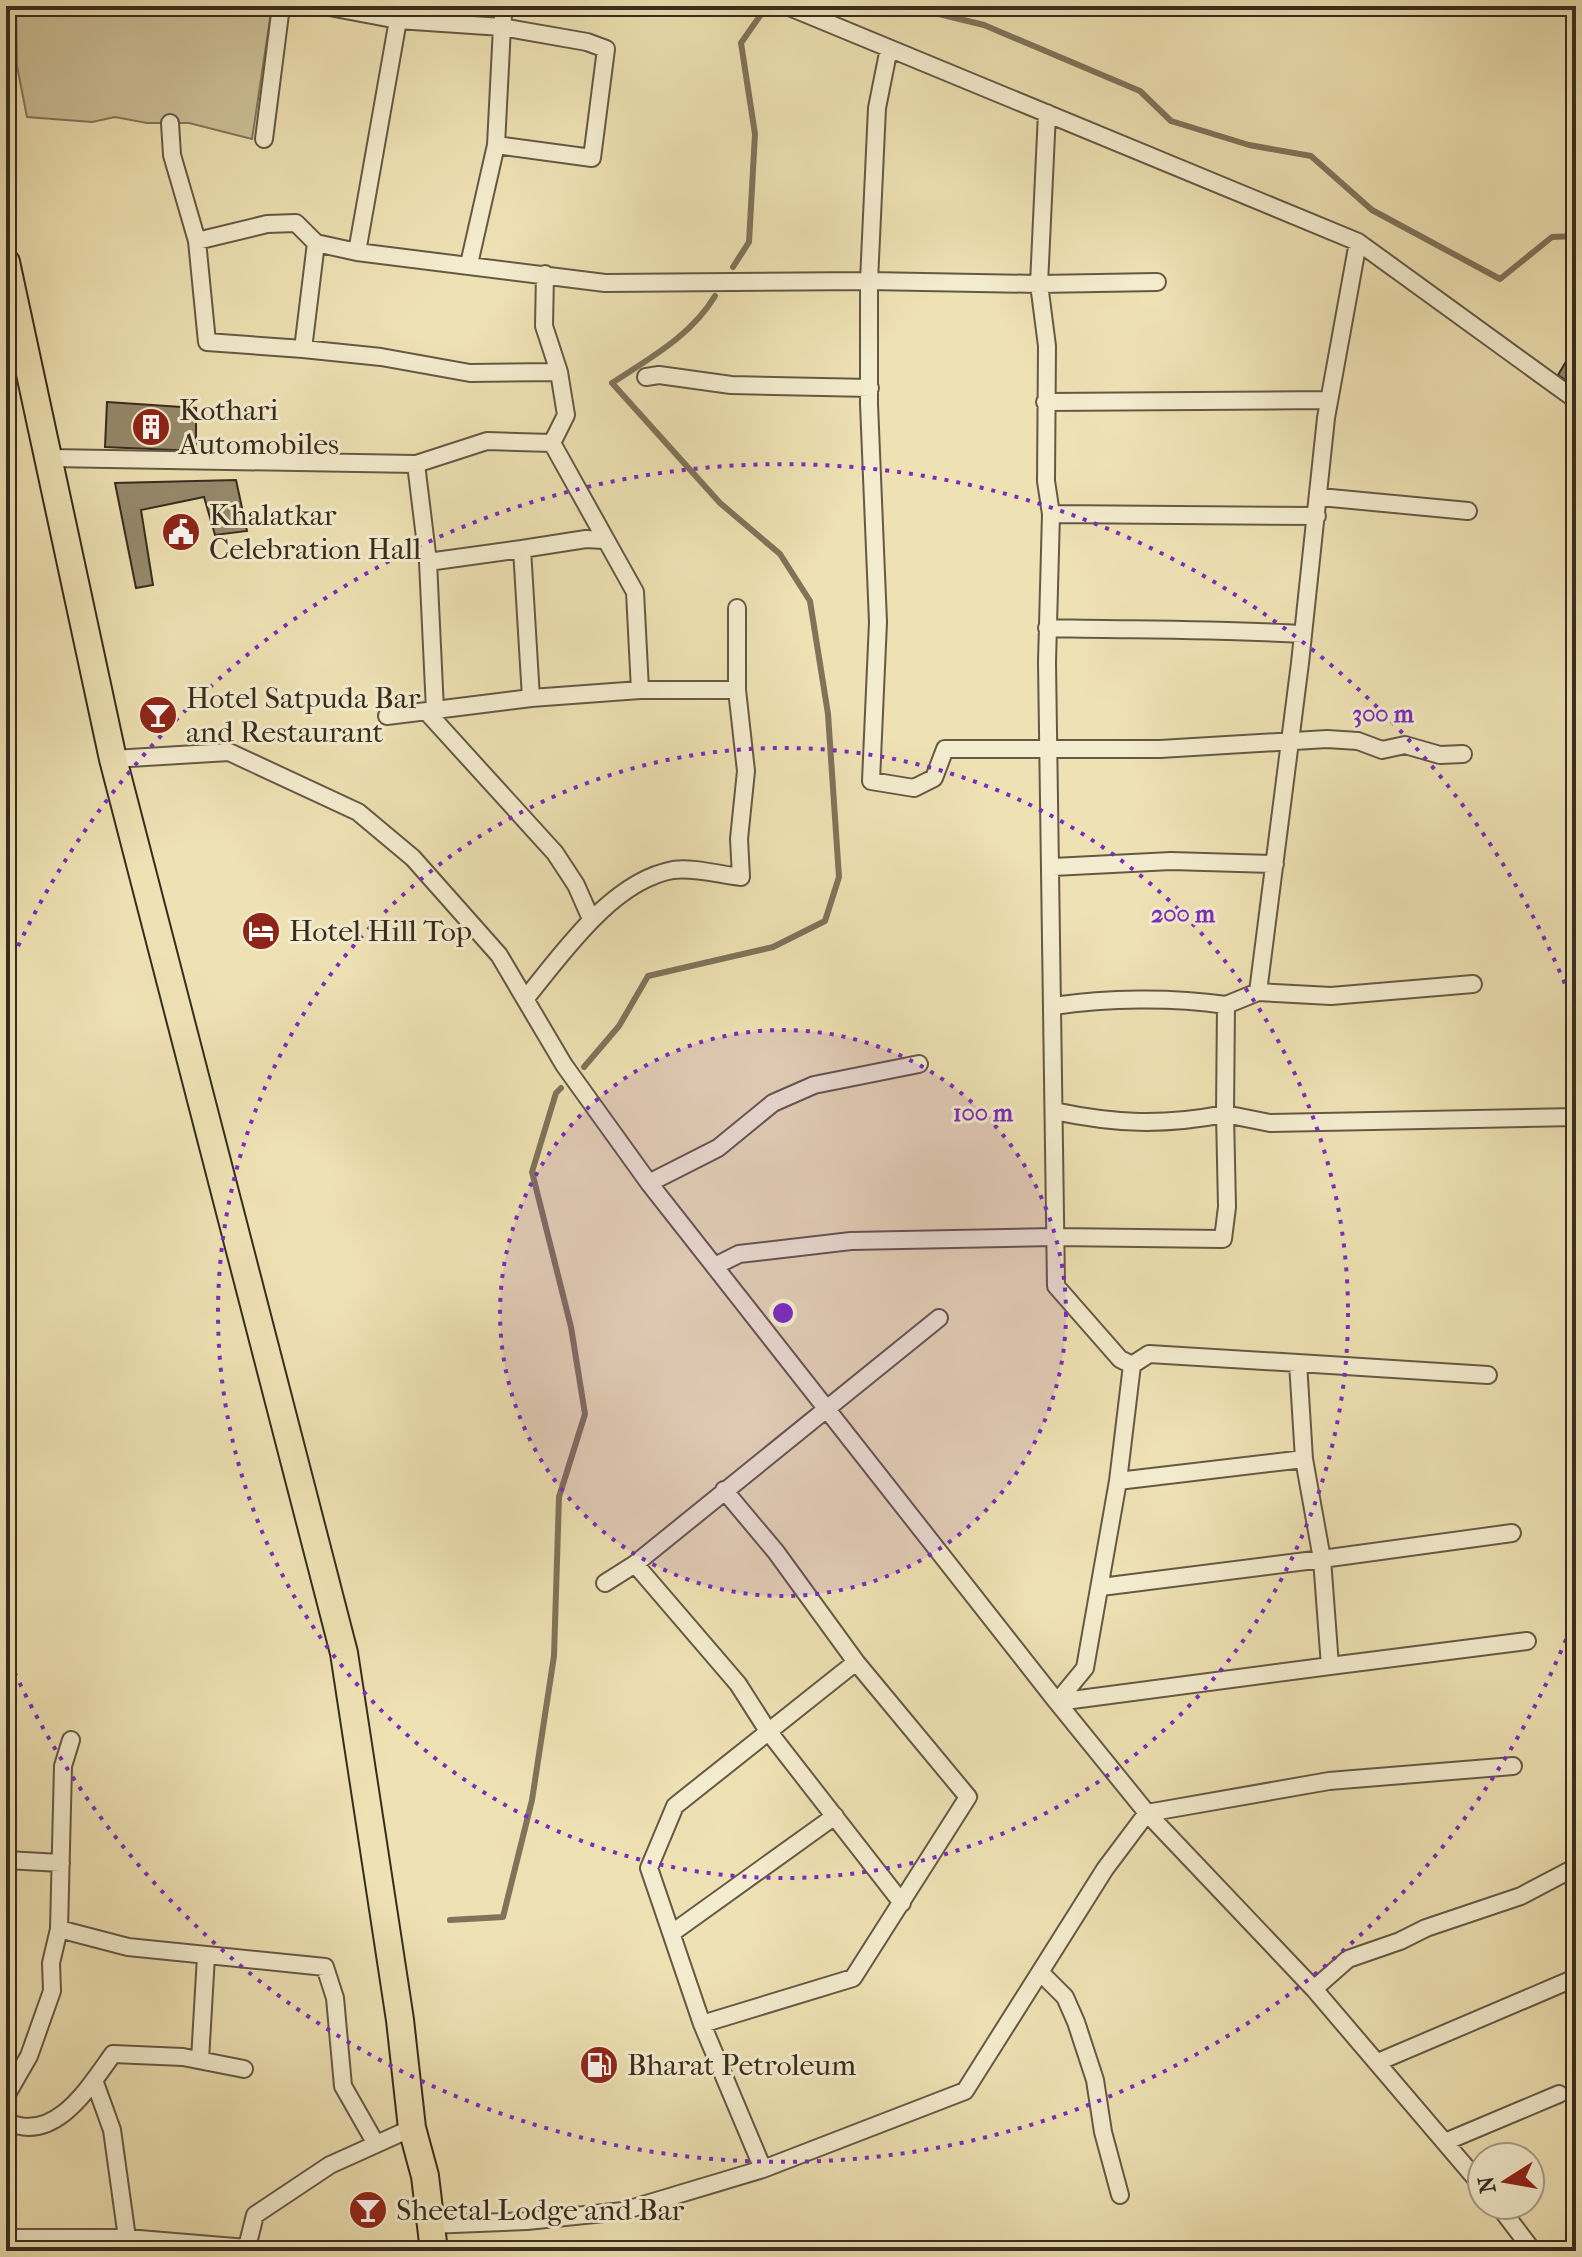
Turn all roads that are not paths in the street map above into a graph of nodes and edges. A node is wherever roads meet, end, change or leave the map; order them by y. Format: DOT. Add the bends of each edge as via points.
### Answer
graph roads {
  1 [pos="281,6"];
  2 [pos="324,6"];
  3 [pos="504,6"];
  4 [pos="787,6"];
  5 [pos="398,20"];
  6 [pos="502,27"];
  7 [pos="889,48"];
  8 [pos="1047,113"];
  9 [pos="170,123"];
  10 [pos="264,139"];
  11 [pos="496,145"];
  12 [pos="197,241"];
  13 [pos="1358,242"];
  14 [pos="316,243"];
  15 [pos="357,252"];
  16 [pos="6,262"];
  17 [pos="469,264"];
  18 [pos="545,274"];
  19 [pos="869,281"];
  20 [pos="1157,282"];
  21 [pos="1039,284"];
  22 [pos="303,349"];
  23 [pos="559,372"];
  24 [pos="646,377"];
  25 [pos="870,388"];
  26 [pos="1329,400"];
  27 [pos="1576,400"];
  28 [pos="1045,402"];
  29 [pos="552,443"];
  30 [pos="50,458"];
  31 [pos="416,464"];
  32 [pos="1320,497"];
  33 [pos="1468,511"];
  34 [pos="1051,514"];
  35 [pos="1317,516"];
  36 [pos="603,540"];
  37 [pos="522,549"];
  38 [pos="428,562"];
  39 [pos="737,608"];
  40 [pos="1047,628"];
  41 [pos="1303,634"];
  42 [pos="640,690"];
  43 [pos="737,690"];
  44 [pos="531,698"];
  45 [pos="431,711"];
  46 [pos="387,716"];
  47 [pos="1288,740"];
  48 [pos="1049,747"];
  49 [pos="1463,754"];
  50 [pos="113,759"];
  51 [pos="1275,864"];
  52 [pos="1053,867"];
  53 [pos="591,919"];
  54 [pos="1473,984"];
  55 [pos="1258,992"];
  56 [pos="526,998"];
  57 [pos="1226,1005"];
  58 [pos="1053,1006"];
  59 [pos="919,1064"];
  60 [pos="1054,1111"];
  61 [pos="1225,1114"];
  62 [pos="1576,1117"];
  63 [pos="649,1183"];
  64 [pos="1055,1237"];
  65 [pos="715,1266"];
  66 [pos="939,1318"];
  67 [pos="1298,1363"];
  68 [pos="1132,1365"];
  69 [pos="1488,1375"];
  70 [pos="826,1409"];
  71 [pos="1304,1459"];
  72 [pos="1118,1481"];
  73 [pos="724,1490"];
  74 [pos="1512,1533"];
  75 [pos="1322,1559"];
  76 [pos="635,1564"];
  77 [pos="605,1583"];
  78 [pos="1101,1587"];
  79 [pos="1527,1641"];
  80 [pos="856,1662"];
  81 [pos="1330,1666"];
  82 [pos="1057,1702"];
  83 [pos="768,1731"];
  84 [pos="71,1740"];
  85 [pos="1513,1766"];
  86 [pos="1147,1813"];
  87 [pos="835,1816"];
  88 [pos="6,1860"];
  89 [pos="61,1863"];
  90 [pos="1576,1867"];
  91 [pos="902,1903"];
  92 [pos="59,1929"];
  93 [pos="672,1933"];
  94 [pos="206,1956"];
  95 [pos="1041,1973"];
  96 [pos="1568,1981"];
  97 [pos="1314,1989"];
  98 [pos="702,2024"];
  99 [pos="200,2060"];
  100 [pos="1378,2062"];
  101 [pos="244,2069"];
  102 [pos="94,2080"];
  103 [pos="1559,2094"];
  104 [pos="6,2096"];
  105 [pos="6,2121"];
  106 [pos="412,2128"];
  107 [pos="1445,2142"];
  108 [pos="376,2144"];
  109 [pos="1466,2167"];
  110 [pos="763,2169"];
  111 [pos="1120,2195"];
  112 [pos="1510,2221"];
  113 [pos="6,2238"];
  114 [pos="127,2238"];
  115 [pos="431,2238"];
  116 [pos="247,2250"];
  117 [pos="1533,2251"];
  1 -- 10 [label="street"];
  2 -- 5 [label="street"];
  3 -- 6 [label="street"];
  4 -- 7 [label="street"];
  5 -- 6 [label="street"];
  5 -- 15 [label="street"];
  6 -- 11 [label="street"];
  6 -- 11 [label="street" via="606,49 592,158"];
  7 -- 8 [label="street"];
  7 -- 19 [label="street" via="877,108"];
  8 -- 13 [label="street"];
  8 -- 21 [label="street"];
  9 -- 12 [label="street" via="172,155"];
  11 -- 17 [label="street"];
  12 -- 14 [label="street" via="267,224 296,223"];
  12 -- 22 [label="street" via="207,342"];
  13 -- 26 [label="street"];
  13 -- 27 [label="street"];
  14 -- 15 [label="street"];
  14 -- 22 [label="street"];
  15 -- 17 [label="street"];
  16 -- 30 [label="highway"];
  17 -- 18 [label="street"];
  18 -- 19 [label="street" via="605,283"];
  18 -- 23 [label="street" via="544,326"];
  19 -- 21 [label="street"];
  19 -- 25 [label="street"];
  20 -- 21 [label="street"];
  21 -- 28 [label="street" via="1047,346"];
  22 -- 23 [label="street" via="470,373"];
  23 -- 29 [label="street" via="566,415"];
  24 -- 25 [label="street"];
  25 -- 48 [label="street" via="878,607 871,781 914,788 934,778 945,749"];
  26 -- 28 [label="street"];
  26 -- 32 [label="street"];
  28 -- 34 [label="street"];
  29 -- 31 [label="street" via="487,441"];
  29 -- 36 [label="street"];
  30 -- 31 [label="street"];
  30 -- 50 [label="highway"];
  31 -- 38 [label="street"];
  32 -- 33 [label="street"];
  32 -- 35 [label="street"];
  34 -- 35 [label="street"];
  34 -- 40 [label="street"];
  35 -- 41 [label="street"];
  36 -- 37 [label="street"];
  36 -- 42 [label="street" via="635,592"];
  37 -- 38 [label="street"];
  37 -- 44 [label="street"];
  38 -- 45 [label="street"];
  39 -- 43 [label="street"];
  40 -- 41 [label="street"];
  40 -- 48 [label="street"];
  41 -- 47 [label="street"];
  42 -- 43 [label="street"];
  42 -- 44 [label="street"];
  43 -- 53 [label="street" via="746,771 741,877 676,869 648,877"];
  44 -- 45 [label="street"];
  45 -- 46 [label="street"];
  45 -- 53 [label="street" via="555,853"];
  47 -- 48 [label="street" via="1190,748"];
  47 -- 49 [label="street" via="1358,741 1382,750 1405,745 1440,755"];
  47 -- 51 [label="street"];
  48 -- 52 [label="street"];
  50 -- 56 [label="street" via="229,752 358,812 413,858 499,955"];
  50 -- 106 [label="highway" via="344,1653"];
  51 -- 52 [label="street" via="1171,861"];
  51 -- 55 [label="street"];
  52 -- 58 [label="street"];
  53 -- 56 [label="street"];
  54 -- 55 [label="street" via="1331,996"];
  55 -- 57 [label="street"];
  56 -- 63 [label="street" via="564,1065"];
  57 -- 58 [label="street" via="1087,1001"];
  57 -- 61 [label="street"];
  58 -- 60 [label="street"];
  59 -- 63 [label="street" via="814,1085 773,1103 718,1148"];
  60 -- 61 [label="street" via="1112,1123 1180,1122"];
  60 -- 64 [label="street"];
  61 -- 62 [label="street" via="1270,1123"];
  61 -- 64 [label="street" via="1223,1239"];
  63 -- 65 [label="street"];
  64 -- 65 [label="street" via="851,1241 739,1254"];
  64 -- 68 [label="street" via="1056,1286 1120,1359"];
  65 -- 70 [label="street"];
  66 -- 70 [label="street"];
  67 -- 68 [label="street" via="1149,1354"];
  67 -- 69 [label="street"];
  67 -- 71 [label="street"];
  68 -- 72 [label="street"];
  70 -- 73 [label="street"];
  70 -- 82 [label="street"];
  71 -- 72 [label="street"];
  71 -- 75 [label="street"];
  72 -- 78 [label="street"];
  73 -- 76 [label="street"];
  73 -- 80 [label="street"];
  74 -- 75 [label="street"];
  75 -- 78 [label="street"];
  75 -- 81 [label="street"];
  76 -- 77 [label="street"];
  76 -- 83 [label="street" via="738,1684"];
  78 -- 82 [label="street" via="1085,1668"];
  79 -- 81 [label="street"];
  80 -- 83 [label="street"];
  80 -- 91 [label="street" via="968,1797"];
  81 -- 82 [label="street"];
  82 -- 86 [label="street"];
  83 -- 87 [label="street"];
  83 -- 93 [label="street" via="675,1806 649,1868"];
  84 -- 89 [label="street" via="63,1766"];
  85 -- 86 [label="street" via="1329,1781"];
  86 -- 95 [label="street" via="1105,1869"];
  86 -- 97 [label="street"];
  87 -- 91 [label="street"];
  87 -- 93 [label="street"];
  88 -- 89 [label="street"];
  89 -- 92 [label="street"];
  90 -- 97 [label="street" via="1521,1896 1348,1959"];
  91 -- 98 [label="street" via="853,1978"];
  92 -- 94 [label="street" via="128,1947"];
  92 -- 104 [label="street" via="51,1963 52,1991 29,2056"];
  93 -- 98 [label="street"];
  94 -- 99 [label="street"];
  94 -- 108 [label="street" via="325,1967 335,1998 343,2086"];
  95 -- 110 [label="street" via="965,2091"];
  95 -- 111 [label="street" via="1065,1997 1076,2022 1095,2080"];
  96 -- 100 [label="street"];
  97 -- 100 [label="street"];
  98 -- 110 [label="street"];
  99 -- 101 [label="street"];
  99 -- 102 [label="street" via="113,2054"];
  100 -- 107 [label="street"];
  102 -- 105 [label="street" via="65,2113 39,2127"];
  102 -- 114 [label="street" via="112,2130"];
  103 -- 107 [label="street"];
  106 -- 108 [label="street"];
  106 -- 115 [label="highway" via="425,2176"];
  107 -- 109 [label="street"];
  108 -- 116 [label="street" via="330,2165 255,2215"];
  110 -- 115 [label="street" via="623,2211"];
  112 -- 117 [label="street"];
  113 -- 114 [label="street"];
  114 -- 116 [label="street"];
}
